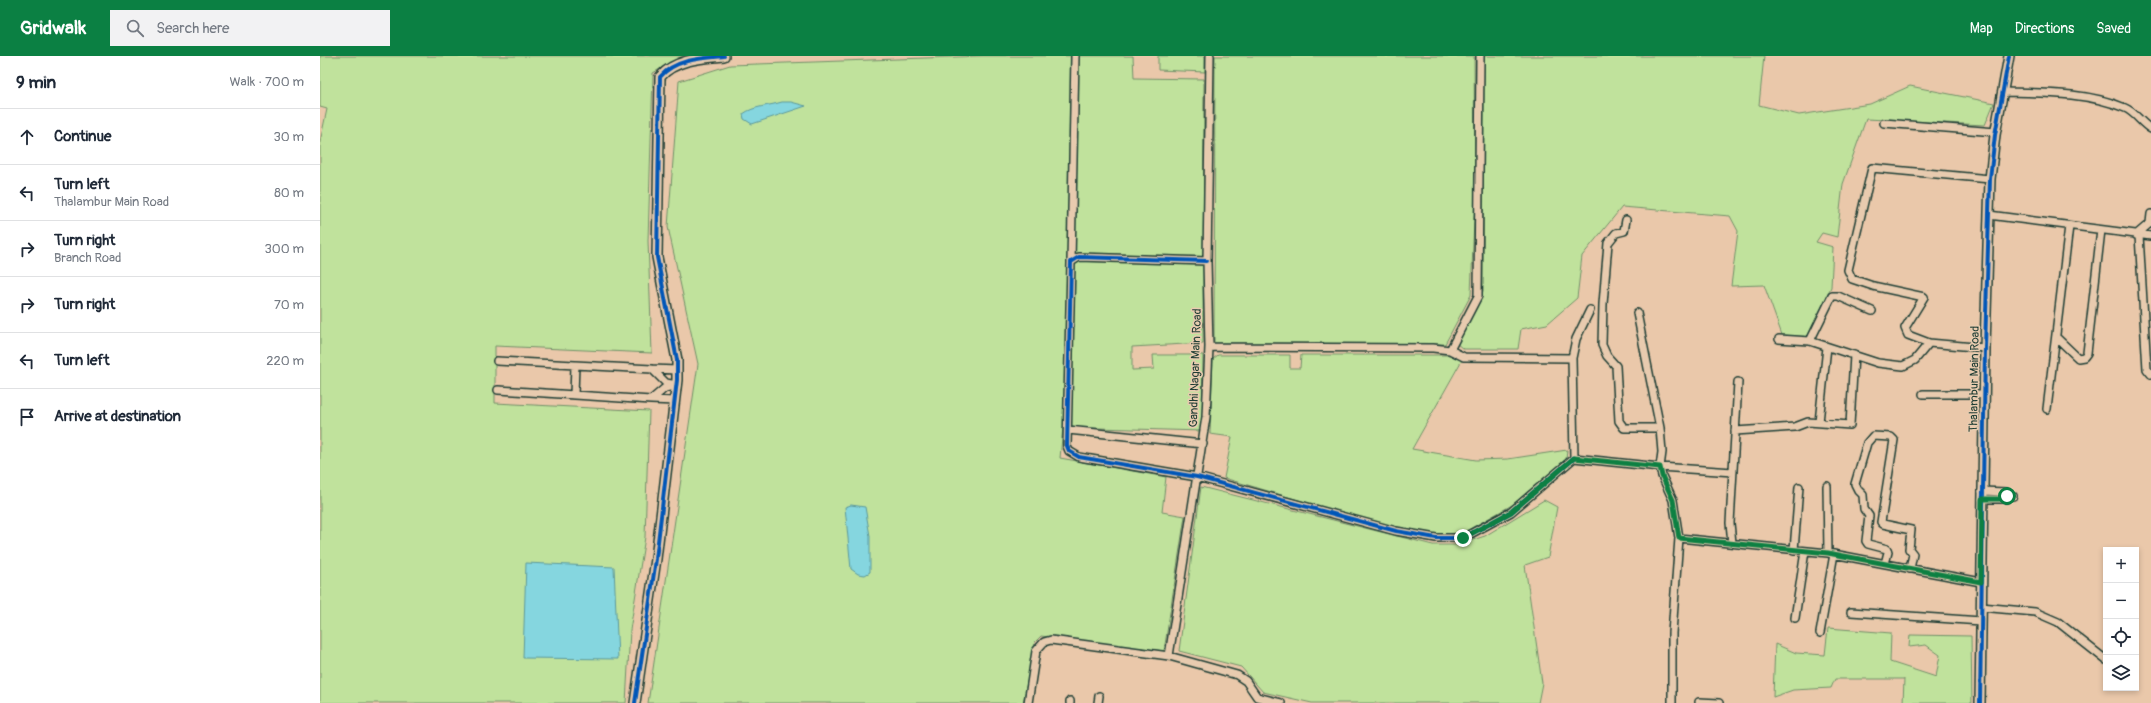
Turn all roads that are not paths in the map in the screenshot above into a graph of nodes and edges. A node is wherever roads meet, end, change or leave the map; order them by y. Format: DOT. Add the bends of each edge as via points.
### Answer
graph roads {
  1 [pos="724,56"];
  2 [pos="1075,56"];
  3 [pos="1210,56"];
  4 [pos="1480,56"];
  5 [pos="2009,56"];
  6 [pos="2003,92"];
  7 [pos="1884,123"];
  8 [pos="2151,129"];
  9 [pos="1996,132"];
  10 [pos="1990,179"];
  11 [pos="2151,214"];
  12 [pos="1989,215"];
  13 [pos="1626,220"];
  14 [pos="2069,226"];
  15 [pos="2100,230"];
  16 [pos="2137,235"];
  17 [pos="2151,236"];
  18 [pos="1207,261"];
  19 [pos="1071,262"];
  20 [pos="1590,310"];
  21 [pos="1872,311"];
  22 [pos="1637,313"];
  23 [pos="2056,337"];
  24 [pos="1779,339"];
  25 [pos="1810,341"];
  26 [pos="1929,343"];
  27 [pos="1209,347"];
  28 [pos="1826,347"];
  29 [pos="1985,348"];
  30 [pos="1450,350"];
  31 [pos="1854,354"];
  32 [pos="1572,358"];
  33 [pos="497,361"];
  34 [pos="575,365"];
  35 [pos="652,369"];
  36 [pos="677,370"];
  37 [pos="2151,374"];
  38 [pos="1738,382"];
  39 [pos="677,386"];
  40 [pos="498,390"];
  41 [pos="1923,394"];
  42 [pos="1984,394"];
  43 [pos="574,395"];
  44 [pos="651,400"];
  45 [pos="675,402"];
  46 [pos="2047,409"];
  47 [pos="1819,422"];
  48 [pos="1660,428"];
  49 [pos="1068,430"];
  50 [pos="1736,431"];
  51 [pos="1203,444"];
  52 [pos="1574,458"];
  53 [pos="1660,467"];
  54 [pos="1733,472"];
  55 [pos="1197,477"];
  56 [pos="1827,486"];
  57 [pos="1799,487"];
  58 [pos="1982,495"];
  59 [pos="2010,496"];
  60 [pos="1869,516"];
  61 [pos="1880,518"];
  62 [pos="1679,538"];
  63 [pos="1732,543"];
  64 [pos="1794,550"];
  65 [pos="1806,551"];
  66 [pos="1831,554"];
  67 [pos="1885,564"];
  68 [pos="1910,569"];
  69 [pos="1981,582"];
  70 [pos="1981,607"];
  71 [pos="1851,612"];
  72 [pos="1795,618"];
  73 [pos="1980,621"];
  74 [pos="1820,633"];
  75 [pos="1169,656"];
  76 [pos="2103,658"];
  77 [pos="1698,702"];
  78 [pos="635,703"];
  79 [pos="1028,703"];
  80 [pos="1281,703"];
  81 [pos="1672,703"];
  82 [pos="1719,703"];
  83 [pos="1980,703"];
  1 -- 36 [label="street" via="701,58 674,66 665,70 660,77 657,257"];
  2 -- 19 [label="street"];
  3 -- 18 [label="street, Gandhi Nagar Main Road"];
  4 -- 30 [label="street" via="1478,296"];
  5 -- 6 [label="street, Thalambur Main Road"];
  6 -- 8 [label="street" via="2091,98 2126,108"];
  6 -- 9 [label="street, Thalambur Main Road"];
  7 -- 9 [label="street"];
  9 -- 10 [label="street, Thalambur Main Road"];
  10 -- 12 [label="street, Thalambur Main Road"];
  10 -- 26 [label="street" via="1875,167 1870,170 1849,275 1852,279 1873,286 1924,297 1904,331"];
  11 -- 16 [label="street" via="2150,223"];
  12 -- 14 [label="street"];
  12 -- 29 [label="street, Thalambur Main Road"];
  13 -- 48 [label="street" via="1624,231 1616,233 1608,243 1602,345 1616,366 1621,425 1624,428"];
  14 -- 15 [label="street"];
  14 -- 23 [label="street"];
  15 -- 16 [label="street"];
  15 -- 23 [label="street" via="2087,353 2084,357 2078,358"];
  16 -- 17 [label="street"];
  16 -- 37 [label="street" via="2147,369"];
  18 -- 19 [label="street" via="1079,257"];
  18 -- 27 [label="street, Gandhi Nagar Main Road"];
  19 -- 49 [label="street"];
  20 -- 32 [label="street" via="1576,339"];
  21 -- 25 [label="street" via="1838,296 1832,296"];
  22 -- 48 [label="street"];
  23 -- 46 [label="street"];
  24 -- 25 [label="street"];
  25 -- 28 [label="street"];
  26 -- 29 [label="street"];
  26 -- 31 [label="street" via="1915,360 1903,366 1878,363"];
  27 -- 30 [label="street"];
  27 -- 51 [label="street, Gandhi Nagar Main Road"];
  28 -- 31 [label="street"];
  28 -- 47 [label="street"];
  29 -- 42 [label="street, Thalambur Main Road"];
  30 -- 32 [label="street" via="1464,356"];
  31 -- 47 [label="street" via="1850,425"];
  32 -- 52 [label="street"];
  33 -- 34 [label="street"];
  34 -- 35 [label="street"];
  34 -- 43 [label="street"];
  35 -- 36 [label="street"];
  35 -- 39 [label="street" via="666,383"];
  36 -- 39 [label="street"];
  38 -- 50 [label="street"];
  39 -- 44 [label="street" via="665,388"];
  39 -- 45 [label="street"];
  40 -- 43 [label="street"];
  41 -- 42 [label="street"];
  42 -- 58 [label="street, Thalambur Main Road"];
  43 -- 44 [label="street"];
  44 -- 45 [label="street"];
  45 -- 78 [label="street"];
  47 -- 50 [label="street" via="1808,422 1795,427"];
  48 -- 53 [label="street"];
  49 -- 51 [label="street"];
  49 -- 55 [label="street" via="1069,451 1080,457"];
  50 -- 54 [label="street"];
  51 -- 55 [label="street, Gandhi Nagar Main Road"];
  52 -- 53 [label="street"];
  52 -- 55 [label="street" via="1511,512 1463,538 1436,538 1396,531"];
  53 -- 54 [label="street"];
  53 -- 62 [label="street" via="1673,500"];
  54 -- 63 [label="street" via="1730,523"];
  55 -- 75 [label="street, Gandhi Nagar Main Road"];
  56 -- 66 [label="street"];
  57 -- 64 [label="street"];
  58 -- 59 [label="street" via="2006,492"];
  58 -- 69 [label="street, Thalambur Main Road"];
  60 -- 61 [label="street"];
  60 -- 61 [label="street" via="1864,508 1864,495 1855,484 1869,438 1891,437 1894,443"];
  60 -- 67 [label="street" via="1866,541 1868,544 1887,549"];
  61 -- 68 [label="street" via="1883,524 1911,530 1910,549 1913,554"];
  62 -- 63 [label="street"];
  62 -- 81 [label="street" via="1672,633"];
  63 -- 64 [label="street"];
  64 -- 65 [label="street"];
  65 -- 66 [label="street"];
  65 -- 72 [label="street"];
  66 -- 67 [label="street"];
  66 -- 74 [label="street"];
  67 -- 68 [label="street"];
  68 -- 69 [label="street"];
  69 -- 70 [label="street, Thalambur Main Road"];
  70 -- 73 [label="street, Thalambur Main Road"];
  70 -- 76 [label="street" via="2035,612 2058,622"];
  71 -- 73 [label="street"];
  73 -- 83 [label="street, Thalambur Main Road"];
  75 -- 79 [label="street" via="1051,640 1044,642 1036,651"];
  75 -- 80 [label="street" via="1237,675 1246,681 1257,697"];
  77 -- 82 [label="street"];
}
